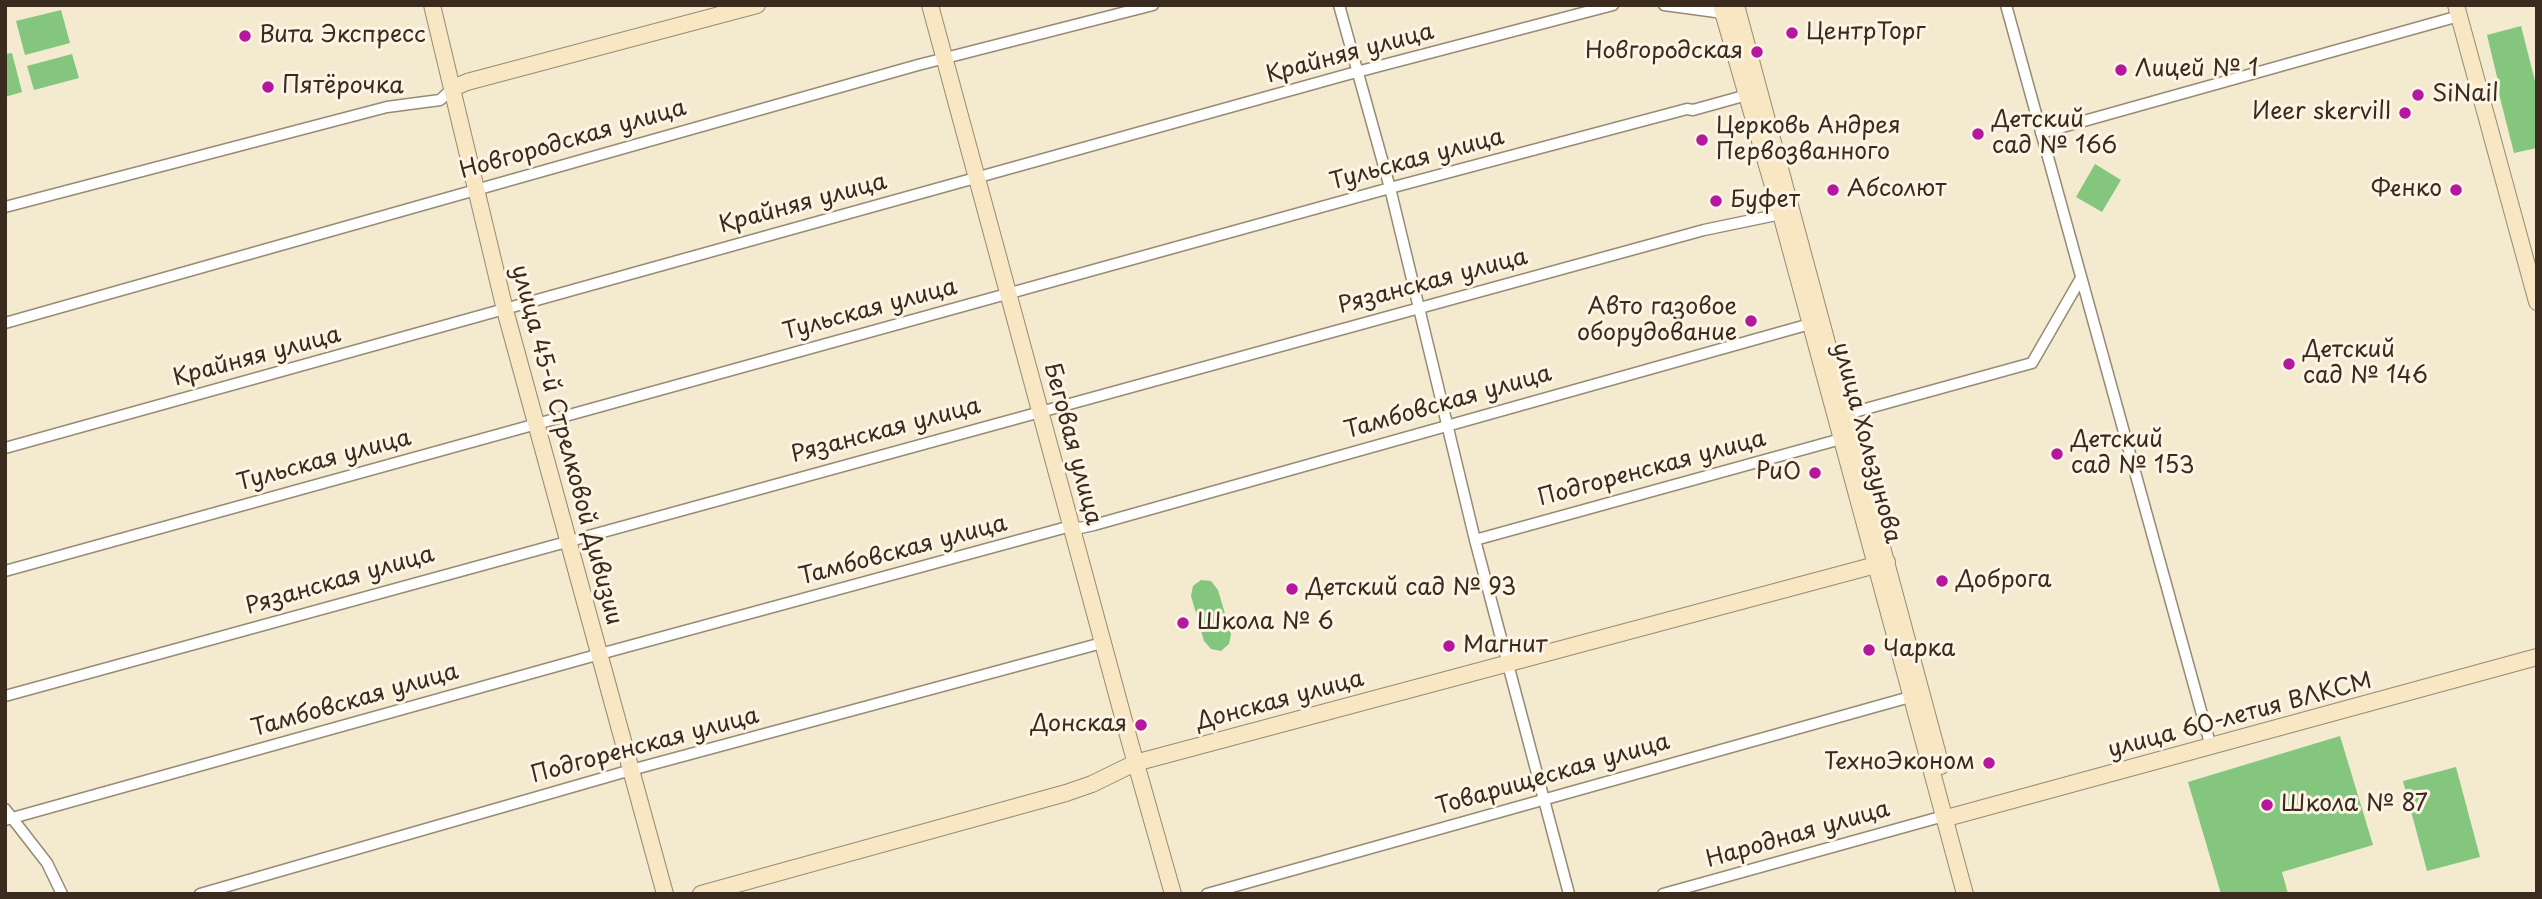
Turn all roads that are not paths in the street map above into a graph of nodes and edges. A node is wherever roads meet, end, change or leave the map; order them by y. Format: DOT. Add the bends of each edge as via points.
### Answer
graph roads {
  1 [pos="432,5"];
  2 [pos="757,5"];
  3 [pos="930,5"];
  4 [pos="1153,5"];
  5 [pos="1339,5"];
  6 [pos="1613,5"];
  7 [pos="1664,5"];
  8 [pos="2006,5"];
  9 [pos="1728,9"];
  10 [pos="2460,9"];
  11 [pos="944,59"];
  12 [pos="1358,74"];
  13 [pos="453,89"];
  14 [pos="1747,96"];
  15 [pos="2041,133"];
  16 [pos="977,180"];
  17 [pos="1390,188"];
  18 [pos="476,191"];
  19 [pos="5,207"];
  20 [pos="1780,214"];
  21 [pos="2537,268"];
  22 [pos="2081,278"];
  23 [pos="1008,294"];
  24 [pos="2537,302"];
  25 [pos="1420,307"];
  26 [pos="505,310"];
  27 [pos="5,323"];
  28 [pos="1810,324"];
  29 [pos="1040,411"];
  30 [pos="1847,414"];
  31 [pos="537,424"];
  32 [pos="1447,426"];
  33 [pos="1841,439"];
  34 [pos="5,448"];
  35 [pos="1071,526"];
  36 [pos="568,540"];
  37 [pos="1475,540"];
  38 [pos="1881,564"];
  39 [pos="5,571"];
  40 [pos="1102,643"];
  41 [pos="600,654"];
  42 [pos="2537,657"];
  43 [pos="1507,663"];
  44 [pos="5,696"];
  45 [pos="1910,697"];
  46 [pos="2211,747"];
  47 [pos="1135,763"];
  48 [pos="631,770"];
  49 [pos="1544,799"];
  50 [pos="8,816"];
  51 [pos="1949,816"];
  52 [pos="62,894"];
  53 [pos="201,894"];
  54 [pos="665,894"];
  55 [pos="701,894"];
  56 [pos="1173,894"];
  57 [pos="1207,894"];
  58 [pos="1569,894"];
  59 [pos="1663,894"];
  60 [pos="1965,894"];
  61 [pos="1976,894"];
  1 -- 13 [label="main road, улица 45-й Стрелковой Дивизии"];
  2 -- 13 [label="main road"];
  3 -- 11 [label="main road, Беговая улица"];
  4 -- 11 [label="street, Новгородская улица"];
  5 -- 12 [label="street"];
  6 -- 12 [label="street, Крайняя улица"];
  7 -- 9 [label="street" via="1716,12"];
  8 -- 15 [label="street"];
  9 -- 14 [label="main road, улица Хользунова"];
  9 -- 30 [label="main road, улица Хользунова"];
  10 -- 15 [label="street"];
  10 -- 21 [label="main road"];
  10 -- 24 [label="main road"];
  11 -- 16 [label="main road, Беговая улица"];
  11 -- 18 [label="street, Новгородская улица"];
  12 -- 16 [label="street, Крайняя улица"];
  12 -- 17 [label="street"];
  13 -- 18 [label="main road, улица 45-й Стрелковой Дивизии"];
  13 -- 19 [label="street" via="440,100 370,111"];
  14 -- 17 [label="street, Тульская улица"];
  14 -- 20 [label="main road, улица Хользунова"];
  15 -- 22 [label="street"];
  16 -- 23 [label="main road, Беговая улица"];
  16 -- 26 [label="street, Крайняя улица"];
  17 -- 23 [label="street, Тульская улица"];
  17 -- 25 [label="street"];
  18 -- 26 [label="main road, улица 45-й Стрелковой Дивизии"];
  18 -- 27 [label="street, Новгородская улица"];
  20 -- 25 [label="street, Рязанская улица" via="1704,230"];
  20 -- 28 [label="main road, улица Хользунова"];
  22 -- 30 [label="street" via="2032,363"];
  22 -- 46 [label="street"];
  23 -- 29 [label="main road, Беговая улица"];
  23 -- 31 [label="street, Тульская улица"];
  25 -- 29 [label="street, Рязанская улица"];
  25 -- 32 [label="street"];
  26 -- 31 [label="main road, улица 45-й Стрелковой Дивизии"];
  26 -- 34 [label="street, Крайняя улица"];
  28 -- 32 [label="street, Тамбовская улица"];
  28 -- 33 [label="main road, улица Хользунова"];
  29 -- 35 [label="main road, Беговая улица"];
  29 -- 36 [label="street, Рязанская улица"];
  30 -- 38 [label="main road, улица Хользунова"];
  31 -- 36 [label="main road, улица 45-й Стрелковой Дивизии"];
  31 -- 39 [label="street, Тульская улица"];
  32 -- 35 [label="street, Тамбовская улица" via="1088,526"];
  32 -- 37 [label="street"];
  33 -- 37 [label="street, Подгоренская улица"];
  33 -- 38 [label="main road, улица Хользунова"];
  35 -- 40 [label="main road, Беговая улица"];
  35 -- 41 [label="street, Тамбовская улица"];
  36 -- 41 [label="main road, улица 45-й Стрелковой Дивизии"];
  36 -- 44 [label="street, Рязанская улица"];
  37 -- 43 [label="street"];
  38 -- 43 [label="main road, Донская улица"];
  38 -- 45 [label="main road, улица Хользунова"];
  38 -- 51 [label="main road, улица Хользунова"];
  40 -- 47 [label="main road, Беговая улица"];
  40 -- 48 [label="street, Подгоренская улица"];
  41 -- 48 [label="main road, улица 45-й Стрелковой Дивизии"];
  41 -- 50 [label="street, Тамбовская улица"];
  42 -- 46 [label="main road, улица 60-летия ВЛКСМ"];
  43 -- 47 [label="main road, Донская улица"];
  43 -- 49 [label="street"];
  45 -- 49 [label="street, Товарищеская улица"];
  45 -- 51 [label="main road, улица Хользунова"];
  46 -- 51 [label="main road, улица 60-летия ВЛКСМ"];
  47 -- 55 [label="main road, Донская улица" via="1066,793"];
  47 -- 56 [label="main road, Беговая улица"];
  48 -- 53 [label="street, Подгоренская улица"];
  48 -- 54 [label="main road, улица 45-й Стрелковой Дивизии"];
  49 -- 57 [label="street, Товарищеская улица"];
  49 -- 58 [label="street"];
  50 -- 52 [label="street" via="47,863"];
  51 -- 59 [label="street, Народная улица"];
  51 -- 60 [label="main road, улица Хользунова"];
  51 -- 61 [label="main road, улица Хользунова"];
}
